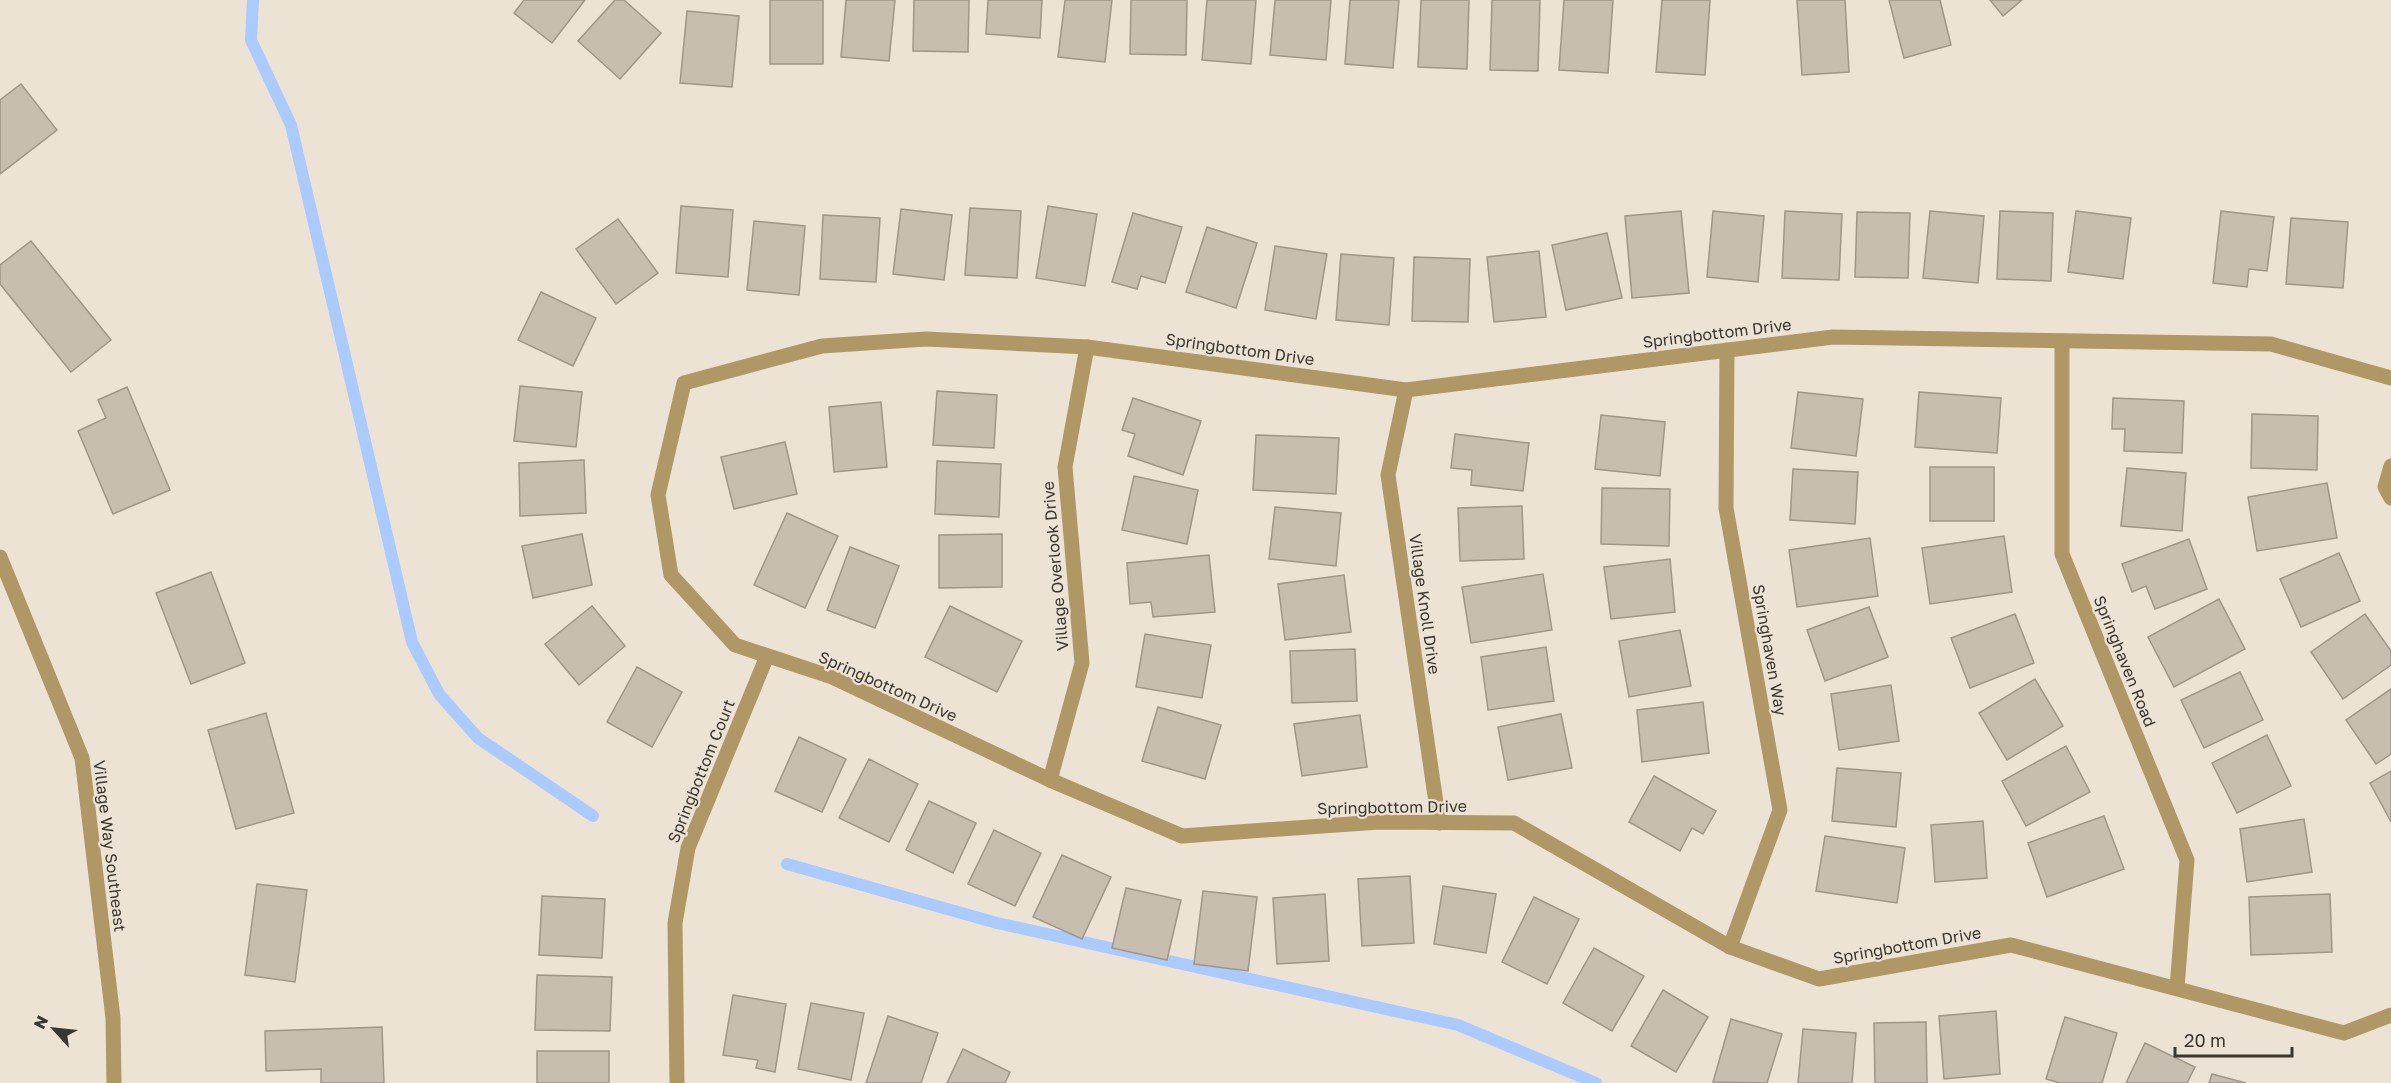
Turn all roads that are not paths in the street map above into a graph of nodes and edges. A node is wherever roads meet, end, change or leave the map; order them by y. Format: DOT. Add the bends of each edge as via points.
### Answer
graph roads {
  1 [pos="2062,341"];
  2 [pos="1087,347"];
  3 [pos="1727,350"];
  4 [pos="2391,378"];
  5 [pos="1406,390"];
  6 [pos="2391,466"];
  7 [pos="2391,498"];
  8 [pos="0,557"];
  9 [pos="766,656"];
  10 [pos="1050,780"];
  11 [pos="1439,823"];
  12 [pos="1730,947"];
  13 [pos="2177,988"];
  14 [pos="2391,1015"];
  15 [pos="114,1083"];
  16 [pos="677,1083"];
  1 -- 3 [label="street, Springbottom Drive" via="1833,337"];
  1 -- 4 [label="street, Springbottom Drive" via="2271,344"];
  1 -- 13 [label="street, Springhaven Road" via="2062,554 2187,860"];
  2 -- 5 [label="street, Springbottom Drive"];
  2 -- 9 [label="street, Springbottom Drive" via="926,339 822,346 684,383 658,495 671,575 735,645"];
  2 -- 10 [label="street, Village Overlook Drive" via="1065,467 1082,663"];
  3 -- 5 [label="street, Springbottom Drive"];
  3 -- 12 [label="street, Springhaven Way" via="1726,508 1780,810"];
  5 -- 11 [label="street, Village Knoll Drive" via="1388,475"];
  6 -- 7 [label="street" via="2385,487"];
  8 -- 15 [label="street, Village Way Southeast" via="82,758 113,1018"];
  9 -- 10 [label="street, Springbottom Drive" via="832,677"];
  9 -- 16 [label="street, Springbottom Court" via="688,848 675,923"];
  10 -- 11 [label="street, Springbottom Drive" via="1182,836 1379,822"];
  11 -- 12 [label="street, Springbottom Drive" via="1514,823"];
  12 -- 13 [label="street, Springbottom Drive" via="1819,979 2011,945"];
  13 -- 14 [label="street, Springbottom Drive" via="2344,1033"];
}
